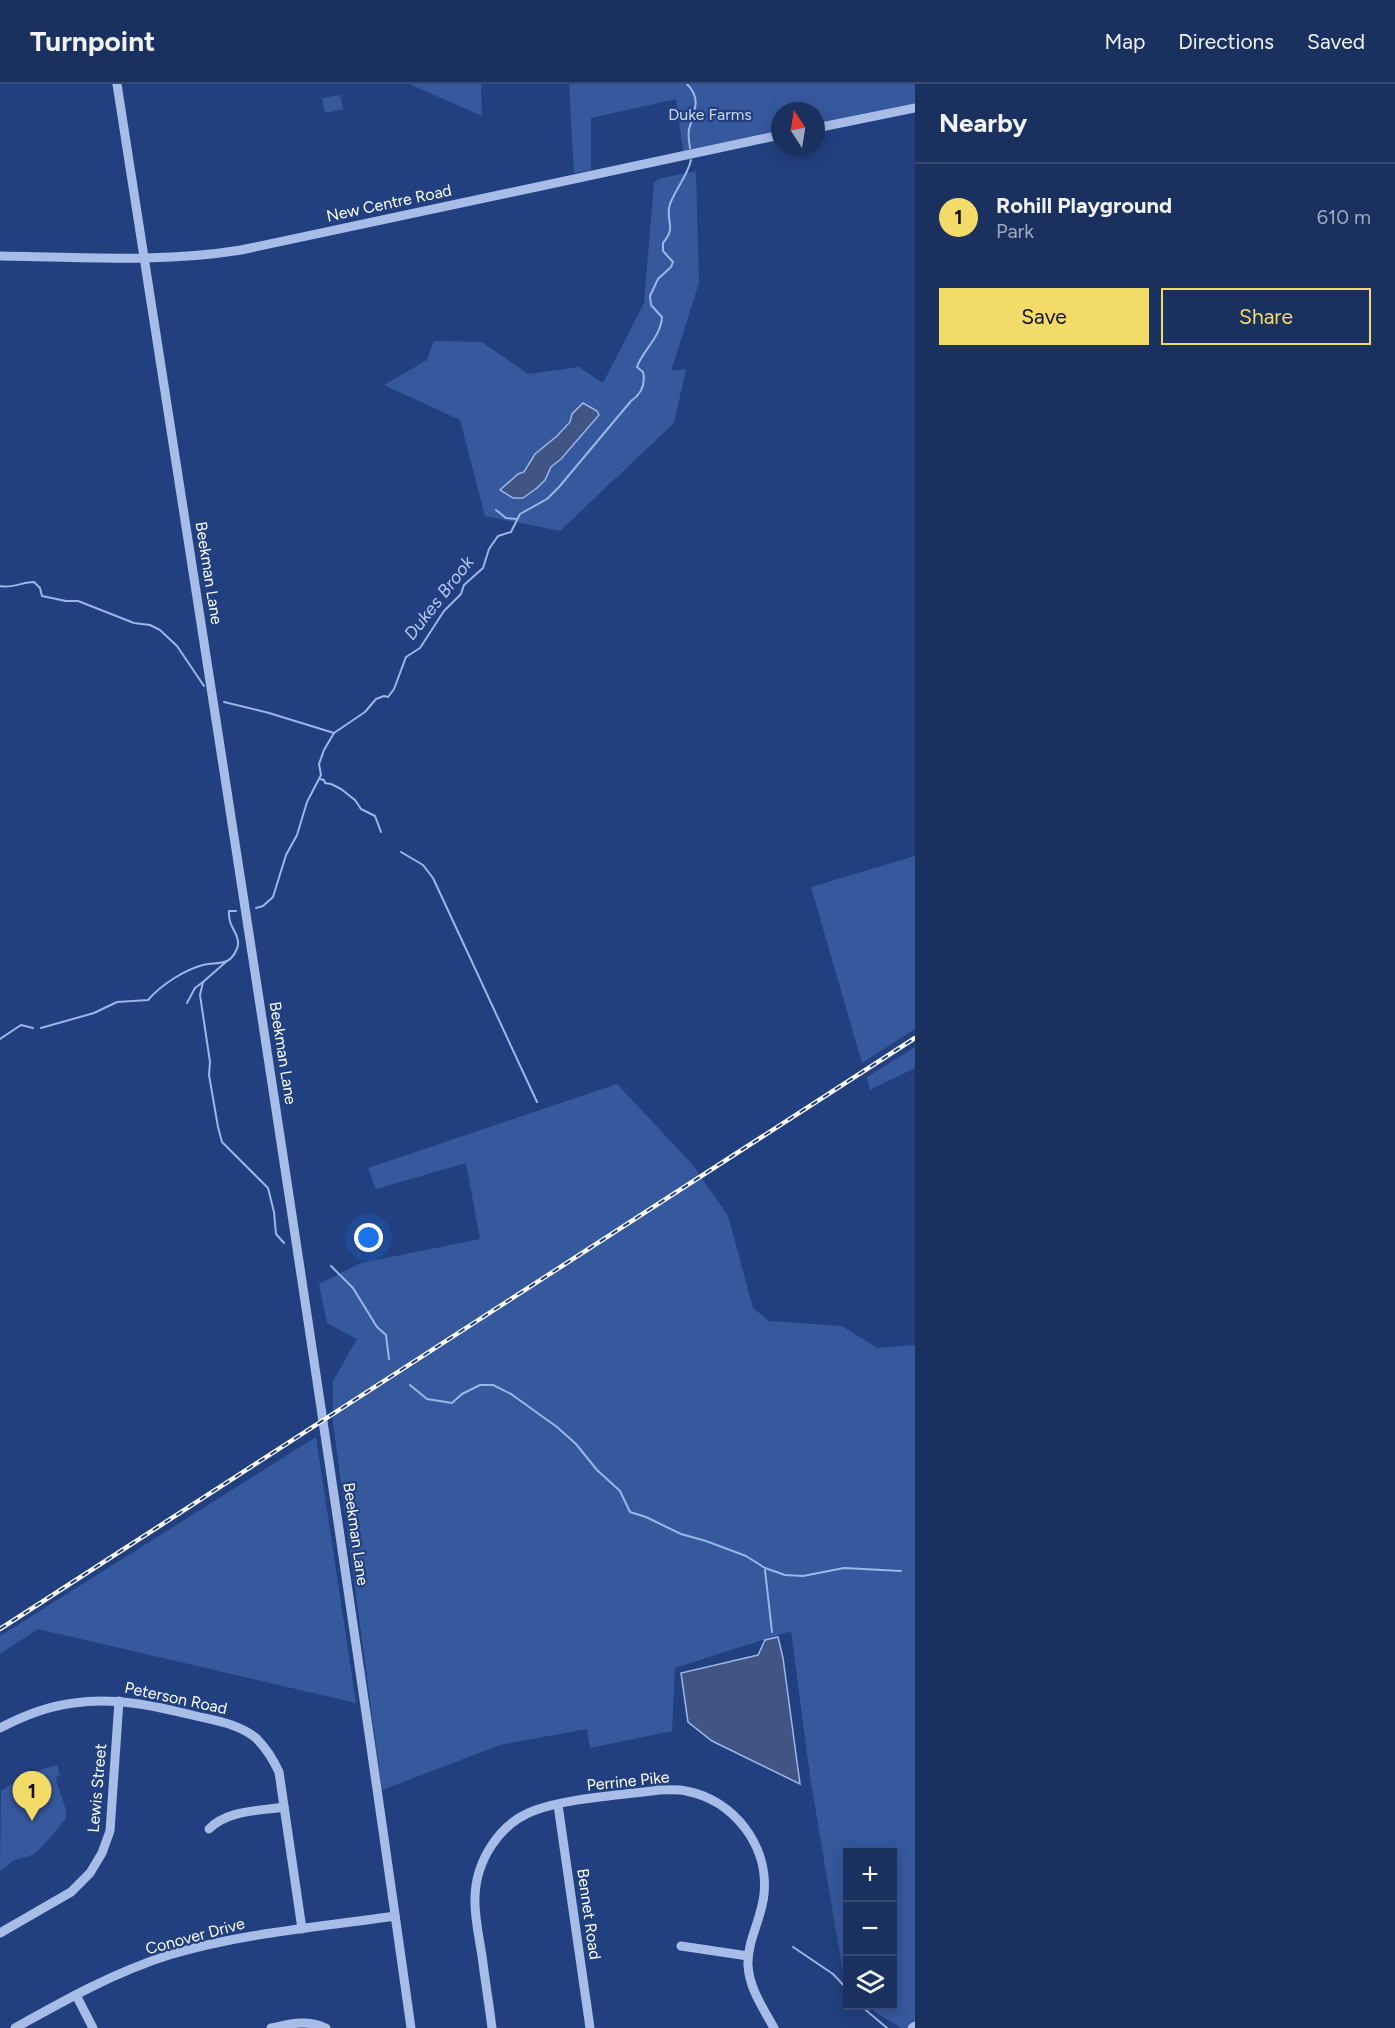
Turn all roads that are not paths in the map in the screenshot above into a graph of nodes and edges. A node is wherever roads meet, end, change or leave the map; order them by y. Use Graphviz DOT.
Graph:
graph roads {
  1 [pos="117,84"];
  2 [pos="915,108"];
  3 [pos="825,126"];
  4 [pos="771,137"];
  5 [pos="0,256"];
  6 [pos="144,259"];
  7 [pos="119,1701"];
  8 [pos="0,1728"];
  9 [pos="558,1804"];
  10 [pos="284,1808"];
  11 [pos="209,1829"];
  12 [pos="395,1916"];
  13 [pos="302,1929"];
  14 [pos="0,1933"];
  15 [pos="681,1946"];
  16 [pos="748,1956"];
  17 [pos="76,1995"];
  18 [pos="15,2028"];
  19 [pos="93,2028"];
  20 [pos="271,2028"];
  21 [pos="326,2028"];
  22 [pos="411,2028"];
  23 [pos="492,2028"];
  24 [pos="591,2028"];
  25 [pos="774,2028"];
  1 -- 6 [label="street, Beekman Lane"];
  2 -- 3 [label="street"];
  4 -- 6 [label="street, New Centre Road"];
  5 -- 6 [label="street, New Centre Road"];
  6 -- 12 [label="street, Beekman Lane"];
  7 -- 8 [label="street, Peterson Road"];
  7 -- 10 [label="street, Peterson Road"];
  7 -- 14 [label="street, Lewis Street"];
  9 -- 16 [label="street, Perrine Pike"];
  9 -- 23 [label="street, Perrine Pike"];
  9 -- 24 [label="street, Bennet Road"];
  10 -- 11 [label="street"];
  10 -- 13 [label="street, Peterson Road"];
  12 -- 13 [label="street, Conover Drive"];
  12 -- 22 [label="street, Beekman Lane"];
  13 -- 17 [label="street, Conover Drive"];
  15 -- 16 [label="street"];
  16 -- 25 [label="street, Perrine Pike"];
  17 -- 18 [label="street, Conover Drive"];
  17 -- 19 [label="street"];
  20 -- 21 [label="street"];
}
